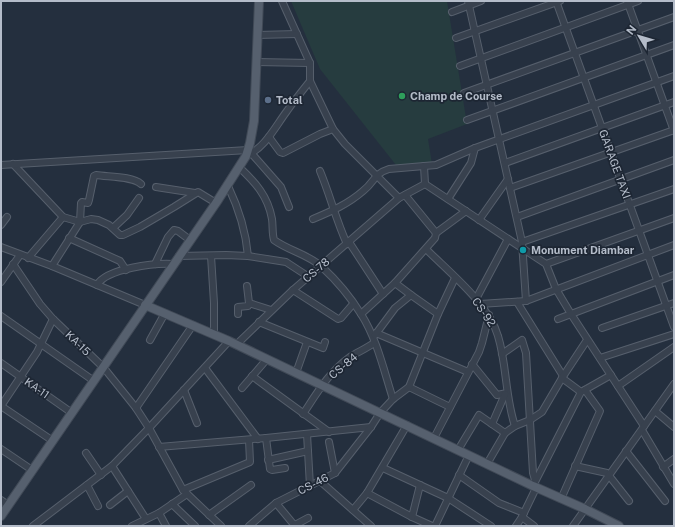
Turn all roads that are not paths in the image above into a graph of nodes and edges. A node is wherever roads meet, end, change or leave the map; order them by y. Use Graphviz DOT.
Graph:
graph roads {
  1 [pos="259,1"];
  2 [pos="282,1"];
  3 [pos="481,1"];
  4 [pos="558,1"];
  5 [pos="638,1"];
  6 [pos="468,3"];
  7 [pos="628,3"];
  8 [pos="452,12"];
  9 [pos="674,17"];
  10 [pos="565,27"];
  11 [pos="637,30"];
  12 [pos="475,32"];
  13 [pos="297,34"];
  14 [pos="257,35"];
  15 [pos="456,38"];
  16 [pos="674,45"];
  17 [pos="575,53"];
  18 [pos="646,55"];
  19 [pos="480,58"];
  20 [pos="256,62"];
  21 [pos="310,63"];
  22 [pos="460,66"];
  23 [pos="674,76"];
  24 [pos="584,78"];
  25 [pos="310,81"];
  26 [pos="656,82"];
  27 [pos="487,85"];
  28 [pos="464,93"];
  29 [pos="674,102"];
  30 [pos="594,105"];
  31 [pos="665,105"];
  32 [pos="492,110"];
  33 [pos="467,120"];
  34 [pos="333,128"];
  35 [pos="602,128"];
  36 [pos="674,130"];
  37 [pos="269,136"];
  38 [pos="499,139"];
  39 [pos="475,148"];
  40 [pos="611,152"];
  41 [pos="249,153"];
  42 [pos="674,160"];
  43 [pos="504,163"];
  44 [pos="12,164"];
  45 [pos="1,165"];
  46 [pos="424,166"];
  47 [pos="240,167"];
  48 [pos="320,171"];
  49 [pos="377,175"];
  50 [pos="508,179"];
  51 [pos="620,179"];
  52 [pos="141,184"];
  53 [pos="425,184"];
  54 [pos="228,186"];
  55 [pos="156,187"];
  56 [pos="510,188"];
  57 [pos="674,189"];
  58 [pos="194,193"];
  59 [pos="402,196"];
  60 [pos="139,198"];
  61 [pos="448,199"];
  62 [pos="216,203"];
  63 [pos="630,205"];
  64 [pos="289,206"];
  65 [pos="334,210"];
  66 [pos="466,211"];
  67 [pos="7,217"];
  68 [pos="63,217"];
  69 [pos="517,217"];
  70 [pos="674,218"];
  71 [pos="313,219"];
  72 [pos="479,220"];
  73 [pos="80,222"];
  74 [pos="1,225"];
  75 [pos="113,228"];
  76 [pos="639,230"];
  77 [pos="435,236"];
  78 [pos="70,238"];
  79 [pos="508,239"];
  80 [pos="190,240"];
  81 [pos="522,242"];
  82 [pos="348,243"];
  83 [pos="674,245"];
  84 [pos="1,247"];
  85 [pos="426,249"];
  86 [pos="523,249"];
  87 [pos="648,254"];
  88 [pos="20,255"];
  89 [pos="179,256"];
  90 [pos="211,256"];
  91 [pos="248,256"];
  92 [pos="28,258"];
  93 [pos="13,264"];
  94 [pos="155,264"];
  95 [pos="173,264"];
  96 [pos="546,264"];
  97 [pos="52,266"];
  98 [pos="321,266"];
  99 [pos="126,270"];
  100 [pos="674,275"];
  101 [pos="309,277"];
  102 [pos="455,278"];
  103 [pos="658,281"];
  104 [pos="1,282"];
  105 [pos="394,283"];
  106 [pos="97,285"];
  107 [pos="247,286"];
  108 [pos="556,289"];
  109 [pos="294,290"];
  110 [pos="383,294"];
  111 [pos="411,295"];
  112 [pos="476,299"];
  113 [pos="526,301"];
  114 [pos="517,302"];
  115 [pos="249,303"];
  116 [pos="674,303"];
  117 [pos="353,304"];
  118 [pos="480,304"];
  119 [pos="145,306"];
  120 [pos="666,306"];
  121 [pos="271,310"];
  122 [pos="165,313"];
  123 [pos="238,314"];
  124 [pos="361,314"];
  125 [pos="438,314"];
  126 [pos="571,314"];
  127 [pos="489,315"];
  128 [pos="1,316"];
  129 [pos="53,319"];
  130 [pos="558,319"];
  131 [pos="259,322"];
  132 [pos="193,325"];
  133 [pos="674,327"];
  134 [pos="602,328"];
  135 [pos="214,334"];
  136 [pos="674,334"];
  137 [pos="374,338"];
  138 [pos="150,340"];
  139 [pos="587,340"];
  140 [pos="307,342"];
  141 [pos="325,342"];
  142 [pos="233,343"];
  143 [pos="41,344"];
  144 [pos="674,348"];
  145 [pos="424,352"];
  146 [pos="502,354"];
  147 [pos="600,358"];
  148 [pos="268,359"];
  149 [pos="1,363"];
  150 [pos="472,364"];
  151 [pos="104,368"];
  152 [pos="205,368"];
  153 [pos="468,372"];
  154 [pos="296,373"];
  155 [pos="612,375"];
  156 [pos="252,376"];
  157 [pos="20,377"];
  158 [pos="562,377"];
  159 [pos="94,382"];
  160 [pos="674,384"];
  161 [pos="322,385"];
  162 [pos="618,386"];
  163 [pos="410,387"];
  164 [pos="242,388"];
  165 [pos="184,390"];
  166 [pos="583,391"];
  167 [pos="506,394"];
  168 [pos="394,399"];
  169 [pos="1,406"];
  170 [pos="450,407"];
  171 [pos="136,408"];
  172 [pos="655,410"];
  173 [pos="72,413"];
  174 [pos="380,413"];
  175 [pos="303,414"];
  176 [pos="530,420"];
  177 [pos="197,423"];
  178 [pos="492,424"];
  179 [pos="407,425"];
  180 [pos="515,426"];
  181 [pos="371,427"];
  182 [pos="674,427"];
  183 [pos="149,428"];
  184 [pos="643,428"];
  185 [pos="329,432"];
  186 [pos="505,433"];
  187 [pos="307,434"];
  188 [pos="266,438"];
  189 [pos="434,438"];
  190 [pos="258,439"];
  191 [pos="249,440"];
  192 [pos="53,441"];
  193 [pos="329,442"];
  194 [pos="159,447"];
  195 [pos="1,449"];
  196 [pos="458,450"];
  197 [pos="308,451"];
  198 [pos="626,451"];
  199 [pos="86,452"];
  200 [pos="469,455"];
  201 [pos="674,459"];
  202 [pos="268,460"];
  203 [pos="487,464"];
  204 [pos="112,466"];
  205 [pos="576,466"];
  206 [pos="663,467"];
  207 [pos="285,468"];
  208 [pos="383,468"];
  209 [pos="32,470"];
  210 [pos="335,473"];
  211 [pos="101,475"];
  212 [pos="459,475"];
  213 [pos="610,475"];
  214 [pos="320,481"];
  215 [pos="674,484"];
  216 [pos="251,485"];
  217 [pos="420,485"];
  218 [pos="535,485"];
  219 [pos="87,486"];
  220 [pos="310,486"];
  221 [pos="128,491"];
  222 [pos="185,492"];
  223 [pos="367,493"];
  224 [pos="448,498"];
  225 [pos="561,499"];
  226 [pos="1,500"];
  227 [pos="629,501"];
  228 [pos="665,501"];
  229 [pos="276,503"];
  230 [pos="172,504"];
  231 [pos="8,505"];
  232 [pos="110,505"];
  233 [pos="98,506"];
  234 [pos="585,509"];
  235 [pos="353,510"];
  236 [pos="159,513"];
  237 [pos="209,515"];
  238 [pos="523,515"];
  239 [pos="1,516"];
  240 [pos="308,518"];
  241 [pos="414,518"];
  242 [pos="146,519"];
  243 [pos="216,521"];
  244 [pos="255,521"];
  245 [pos="368,525"];
  246 [pos="33,526"];
  247 [pos="132,526"];
  248 [pos="166,526"];
  249 [pos="195,526"];
  250 [pos="209,526"];
  251 [pos="220,526"];
  252 [pos="249,526"];
  253 [pos="260,526"];
  254 [pos="295,526"];
  255 [pos="413,526"];
  256 [pos="433,526"];
  257 [pos="491,526"];
  258 [pos="516,526"];
  259 [pos="534,526"];
  260 [pos="573,526"];
  261 [pos="619,526"];
  1 -- 14 [label="main road"];
  2 -- 13 [label="street"];
  3 -- 6 [label="street"];
  4 -- 10 [label="street, GARAGE TAXI"];
  4 -- 12 [label="street"];
  5 -- 7 [label="street"];
  6 -- 8 [label="street"];
  6 -- 12 [label="street"];
  7 -- 10 [label="street"];
  7 -- 11 [label="street"];
  9 -- 11 [label="street"];
  10 -- 17 [label="street, GARAGE TAXI"];
  10 -- 19 [label="street"];
  11 -- 17 [label="street"];
  11 -- 18 [label="street"];
  12 -- 15 [label="street"];
  12 -- 19 [label="street"];
  13 -- 14 [label="street"];
  13 -- 21 [label="street"];
  14 -- 20 [label="main road"];
  16 -- 18 [label="street"];
  17 -- 24 [label="street, GARAGE TAXI"];
  17 -- 27 [label="street"];
  18 -- 24 [label="street"];
  18 -- 26 [label="street"];
  19 -- 22 [label="street"];
  19 -- 27 [label="street"];
  20 -- 21 [label="street"];
  20 -- 41 [label="main road"];
  21 -- 25 [label="street"];
  23 -- 26 [label="street"];
  24 -- 30 [label="street, GARAGE TAXI"];
  24 -- 32 [label="street"];
  25 -- 34 [label="street"];
  25 -- 37 [label="street"];
  26 -- 30 [label="street"];
  26 -- 31 [label="street"];
  27 -- 28 [label="street"];
  27 -- 32 [label="street"];
  29 -- 31 [label="street"];
  30 -- 35 [label="street, GARAGE TAXI"];
  30 -- 38 [label="street"];
  31 -- 35 [label="street"];
  31 -- 36 [label="street"];
  32 -- 33 [label="street"];
  32 -- 38 [label="street"];
  34 -- 37 [label="street"];
  34 -- 49 [label="street"];
  35 -- 40 [label="street, GARAGE TAXI"];
  35 -- 43 [label="street"];
  36 -- 40 [label="street"];
  37 -- 41 [label="street"];
  38 -- 39 [label="street"];
  38 -- 43 [label="street"];
  39 -- 46 [label="street"];
  39 -- 61 [label="street"];
  40 -- 51 [label="street, GARAGE TAXI"];
  40 -- 56 [label="street"];
  41 -- 44 [label="street"];
  41 -- 47 [label="main road"];
  41 -- 64 [label="street"];
  42 -- 51 [label="street"];
  43 -- 50 [label="street"];
  44 -- 45 [label="street"];
  44 -- 68 [label="street"];
  46 -- 49 [label="street"];
  46 -- 53 [label="street"];
  47 -- 54 [label="main road"];
  47 -- 98 [label="street"];
  48 -- 65 [label="street"];
  49 -- 59 [label="street"];
  49 -- 65 [label="street"];
  50 -- 56 [label="street"];
  50 -- 72 [label="street"];
  51 -- 63 [label="street, GARAGE TAXI"];
  51 -- 69 [label="street"];
  52 -- 73 [label="street"];
  53 -- 59 [label="street, CS-78"];
  53 -- 61 [label="street"];
  54 -- 62 [label="main road"];
  54 -- 91 [label="street"];
  55 -- 58 [label="street"];
  56 -- 69 [label="street"];
  57 -- 63 [label="street"];
  58 -- 62 [label="street"];
  58 -- 75 [label="street"];
  59 -- 77 [label="street"];
  59 -- 82 [label="street, CS-78"];
  60 -- 75 [label="street"];
  61 -- 66 [label="street"];
  62 -- 80 [label="main road"];
  63 -- 76 [label="street, GARAGE TAXI"];
  63 -- 81 [label="street"];
  65 -- 71 [label="street"];
  65 -- 82 [label="street"];
  66 -- 72 [label="street"];
  66 -- 77 [label="street"];
  67 -- 74 [label="street"];
  68 -- 73 [label="street"];
  68 -- 92 [label="street"];
  69 -- 81 [label="street"];
  70 -- 76 [label="street"];
  72 -- 79 [label="street"];
  73 -- 75 [label="street"];
  73 -- 78 [label="street"];
  76 -- 87 [label="street, GARAGE TAXI"];
  76 -- 96 [label="street"];
  77 -- 85 [label="street"];
  78 -- 97 [label="street"];
  78 -- 99 [label="street"];
  79 -- 86 [label="street"];
  79 -- 112 [label="street"];
  80 -- 89 [label="main road"];
  80 -- 94 [label="street"];
  81 -- 86 [label="street"];
  82 -- 98 [label="street, CS-78"];
  82 -- 110 [label="street"];
  83 -- 87 [label="street"];
  84 -- 88 [label="street"];
  85 -- 102 [label="street, CS-92"];
  85 -- 105 [label="street"];
  86 -- 96 [label="street"];
  86 -- 113 [label="street"];
  87 -- 103 [label="street, GARAGE TAXI"];
  87 -- 108 [label="street"];
  88 -- 92 [label="street"];
  88 -- 93 [label="street"];
  89 -- 90 [label="street"];
  89 -- 95 [label="main road"];
  90 -- 91 [label="street"];
  90 -- 135 [label="street"];
  91 -- 101 [label="street"];
  92 -- 97 [label="street"];
  93 -- 104 [label="street"];
  93 -- 129 [label="street, KA-15"];
  94 -- 95 [label="street"];
  94 -- 99 [label="street"];
  95 -- 119 [label="main road"];
  96 -- 108 [label="street"];
  97 -- 106 [label="street"];
  98 -- 101 [label="street, CS-78"];
  98 -- 117 [label="street"];
  99 -- 106 [label="street"];
  100 -- 103 [label="street"];
  101 -- 109 [label="street, CS-78"];
  102 -- 112 [label="street, CS-92"];
  102 -- 125 [label="street"];
  103 -- 120 [label="street, GARAGE TAXI"];
  103 -- 126 [label="street"];
  105 -- 110 [label="street"];
  105 -- 111 [label="street"];
  106 -- 119 [label="street"];
  107 -- 115 [label="street"];
  108 -- 113 [label="street"];
  108 -- 126 [label="street"];
  109 -- 117 [label="street"];
  109 -- 121 [label="street, CS-78"];
  110 -- 124 [label="street"];
  111 -- 125 [label="street"];
  111 -- 137 [label="street"];
  112 -- 118 [label="street, CS-92"];
  113 -- 114 [label="street"];
  114 -- 118 [label="street"];
  114 -- 158 [label="street"];
  115 -- 121 [label="street"];
  115 -- 123 [label="street"];
  116 -- 120 [label="street"];
  117 -- 124 [label="street"];
  118 -- 127 [label="street, CS-92"];
  119 -- 122 [label="main road"];
  119 -- 151 [label="main road"];
  120 -- 133 [label="street, GARAGE TAXI"];
  120 -- 134 [label="street"];
  121 -- 131 [label="street, CS-78"];
  122 -- 132 [label="main road"];
  122 -- 138 [label="street"];
  124 -- 137 [label="street"];
  125 -- 145 [label="street"];
  126 -- 130 [label="street"];
  126 -- 139 [label="street"];
  127 -- 146 [label="street, CS-92"];
  127 -- 150 [label="street"];
  128 -- 143 [label="street"];
  129 -- 143 [label="street"];
  129 -- 151 [label="street, KA-15"];
  131 -- 140 [label="street"];
  131 -- 142 [label="street, CS-78"];
  132 -- 135 [label="main road"];
  132 -- 171 [label="street"];
  135 -- 142 [label="main road"];
  136 -- 147 [label="street"];
  137 -- 145 [label="street"];
  137 -- 161 [label="street, CS-84"];
  137 -- 168 [label="street"];
  139 -- 147 [label="street"];
  139 -- 158 [label="street"];
  140 -- 141 [label="street"];
  140 -- 154 [label="street"];
  142 -- 148 [label="main road"];
  142 -- 152 [label="street, CS-78"];
  143 -- 157 [label="street"];
  143 -- 159 [label="street"];
  144 -- 162 [label="street"];
  145 -- 153 [label="street"];
  145 -- 163 [label="street"];
  146 -- 167 [label="street, CS-92"];
  146 -- 176 [label="street"];
  147 -- 155 [label="street"];
  148 -- 154 [label="main road"];
  148 -- 156 [label="street"];
  149 -- 157 [label="street, KA-11"];
  150 -- 153 [label="street"];
  150 -- 167 [label="street"];
  151 -- 159 [label="main road"];
  151 -- 171 [label="street, KA-15"];
  152 -- 165 [label="street, CS-78"];
  152 -- 190 [label="street"];
  153 -- 170 [label="street"];
  154 -- 161 [label="main road"];
  155 -- 162 [label="street"];
  155 -- 166 [label="street"];
  156 -- 164 [label="street"];
  156 -- 175 [label="street"];
  157 -- 169 [label="street"];
  157 -- 173 [label="street, KA-11"];
  158 -- 166 [label="street"];
  158 -- 176 [label="street"];
  159 -- 173 [label="main road"];
  160 -- 172 [label="street"];
  161 -- 174 [label="main road"];
  161 -- 175 [label="street, CS-84"];
  162 -- 184 [label="street"];
  163 -- 168 [label="street, CS-46"];
  163 -- 170 [label="street"];
  165 -- 177 [label="street"];
  165 -- 183 [label="street, CS-78"];
  166 -- 205 [label="street"];
  166 -- 218 [label="street"];
  167 -- 178 [label="street"];
  167 -- 180 [label="street, CS-92"];
  168 -- 174 [label="street, CS-46"];
  169 -- 192 [label="street"];
  170 -- 189 [label="street"];
  171 -- 183 [label="street, KA-15"];
  172 -- 182 [label="street"];
  172 -- 184 [label="street"];
  173 -- 192 [label="main road"];
  174 -- 179 [label="main road"];
  174 -- 181 [label="street, CS-46"];
  175 -- 185 [label="street"];
  176 -- 180 [label="street"];
  176 -- 218 [label="street"];
  178 -- 186 [label="street"];
  178 -- 196 [label="street"];
  179 -- 189 [label="main road"];
  179 -- 208 [label="street"];
  180 -- 186 [label="street"];
  181 -- 185 [label="street"];
  181 -- 210 [label="street, CS-46"];
  183 -- 194 [label="street, KA-15"];
  183 -- 204 [label="street, CS-78"];
  184 -- 198 [label="street"];
  184 -- 206 [label="street"];
  185 -- 187 [label="street"];
  186 -- 203 [label="street"];
  187 -- 188 [label="street"];
  187 -- 197 [label="street"];
  188 -- 190 [label="street"];
  188 -- 202 [label="street"];
  189 -- 196 [label="main road"];
  190 -- 191 [label="street"];
  191 -- 194 [label="street"];
  191 -- 222 [label="street"];
  192 -- 209 [label="main road"];
  193 -- 210 [label="street"];
  194 -- 222 [label="street, KA-15"];
  195 -- 209 [label="street"];
  196 -- 200 [label="main road"];
  197 -- 202 [label="street"];
  197 -- 220 [label="street"];
  198 -- 213 [label="street"];
  198 -- 228 [label="street"];
  199 -- 211 [label="street"];
  200 -- 203 [label="main road"];
  200 -- 212 [label="street"];
  201 -- 206 [label="street"];
  202 -- 207 [label="street"];
  203 -- 218 [label="main road"];
  204 -- 211 [label="street, CS-78"];
  204 -- 221 [label="street"];
  205 -- 213 [label="street"];
  205 -- 225 [label="street"];
  206 -- 215 [label="street"];
  208 -- 217 [label="street"];
  208 -- 223 [label="street"];
  209 -- 231 [label="main road"];
  210 -- 214 [label="street, CS-46"];
  211 -- 219 [label="street, CS-78"];
  212 -- 224 [label="street"];
  212 -- 238 [label="street"];
  213 -- 227 [label="street"];
  213 -- 234 [label="street"];
  214 -- 220 [label="street, CS-46"];
  214 -- 235 [label="street"];
  216 -- 237 [label="street"];
  217 -- 224 [label="street"];
  217 -- 241 [label="street"];
  218 -- 225 [label="main road"];
  218 -- 238 [label="street"];
  219 -- 233 [label="street"];
  219 -- 246 [label="street, CS-78"];
  220 -- 229 [label="street, CS-46"];
  221 -- 232 [label="street"];
  221 -- 242 [label="street"];
  222 -- 230 [label="street"];
  222 -- 237 [label="street, KA-15"];
  223 -- 235 [label="street"];
  223 -- 241 [label="street"];
  224 -- 256 [label="street"];
  224 -- 257 [label="street"];
  225 -- 234 [label="main road"];
  226 -- 231 [label="street"];
  229 -- 244 [label="street, CS-46"];
  229 -- 254 [label="street"];
  230 -- 236 [label="street"];
  230 -- 249 [label="street"];
  231 -- 239 [label="main road"];
  234 -- 260 [label="street"];
  234 -- 261 [label="main road"];
  235 -- 245 [label="street"];
  236 -- 242 [label="street"];
  236 -- 248 [label="street"];
  237 -- 243 [label="street, KA-15"];
  238 -- 258 [label="street"];
  238 -- 259 [label="street"];
  240 -- 254 [label="street"];
  241 -- 255 [label="street"];
  241 -- 256 [label="street"];
  242 -- 247 [label="street"];
  243 -- 250 [label="street"];
  243 -- 251 [label="street, KA-15"];
  244 -- 252 [label="street, CS-46"];
  244 -- 253 [label="street"];
}
